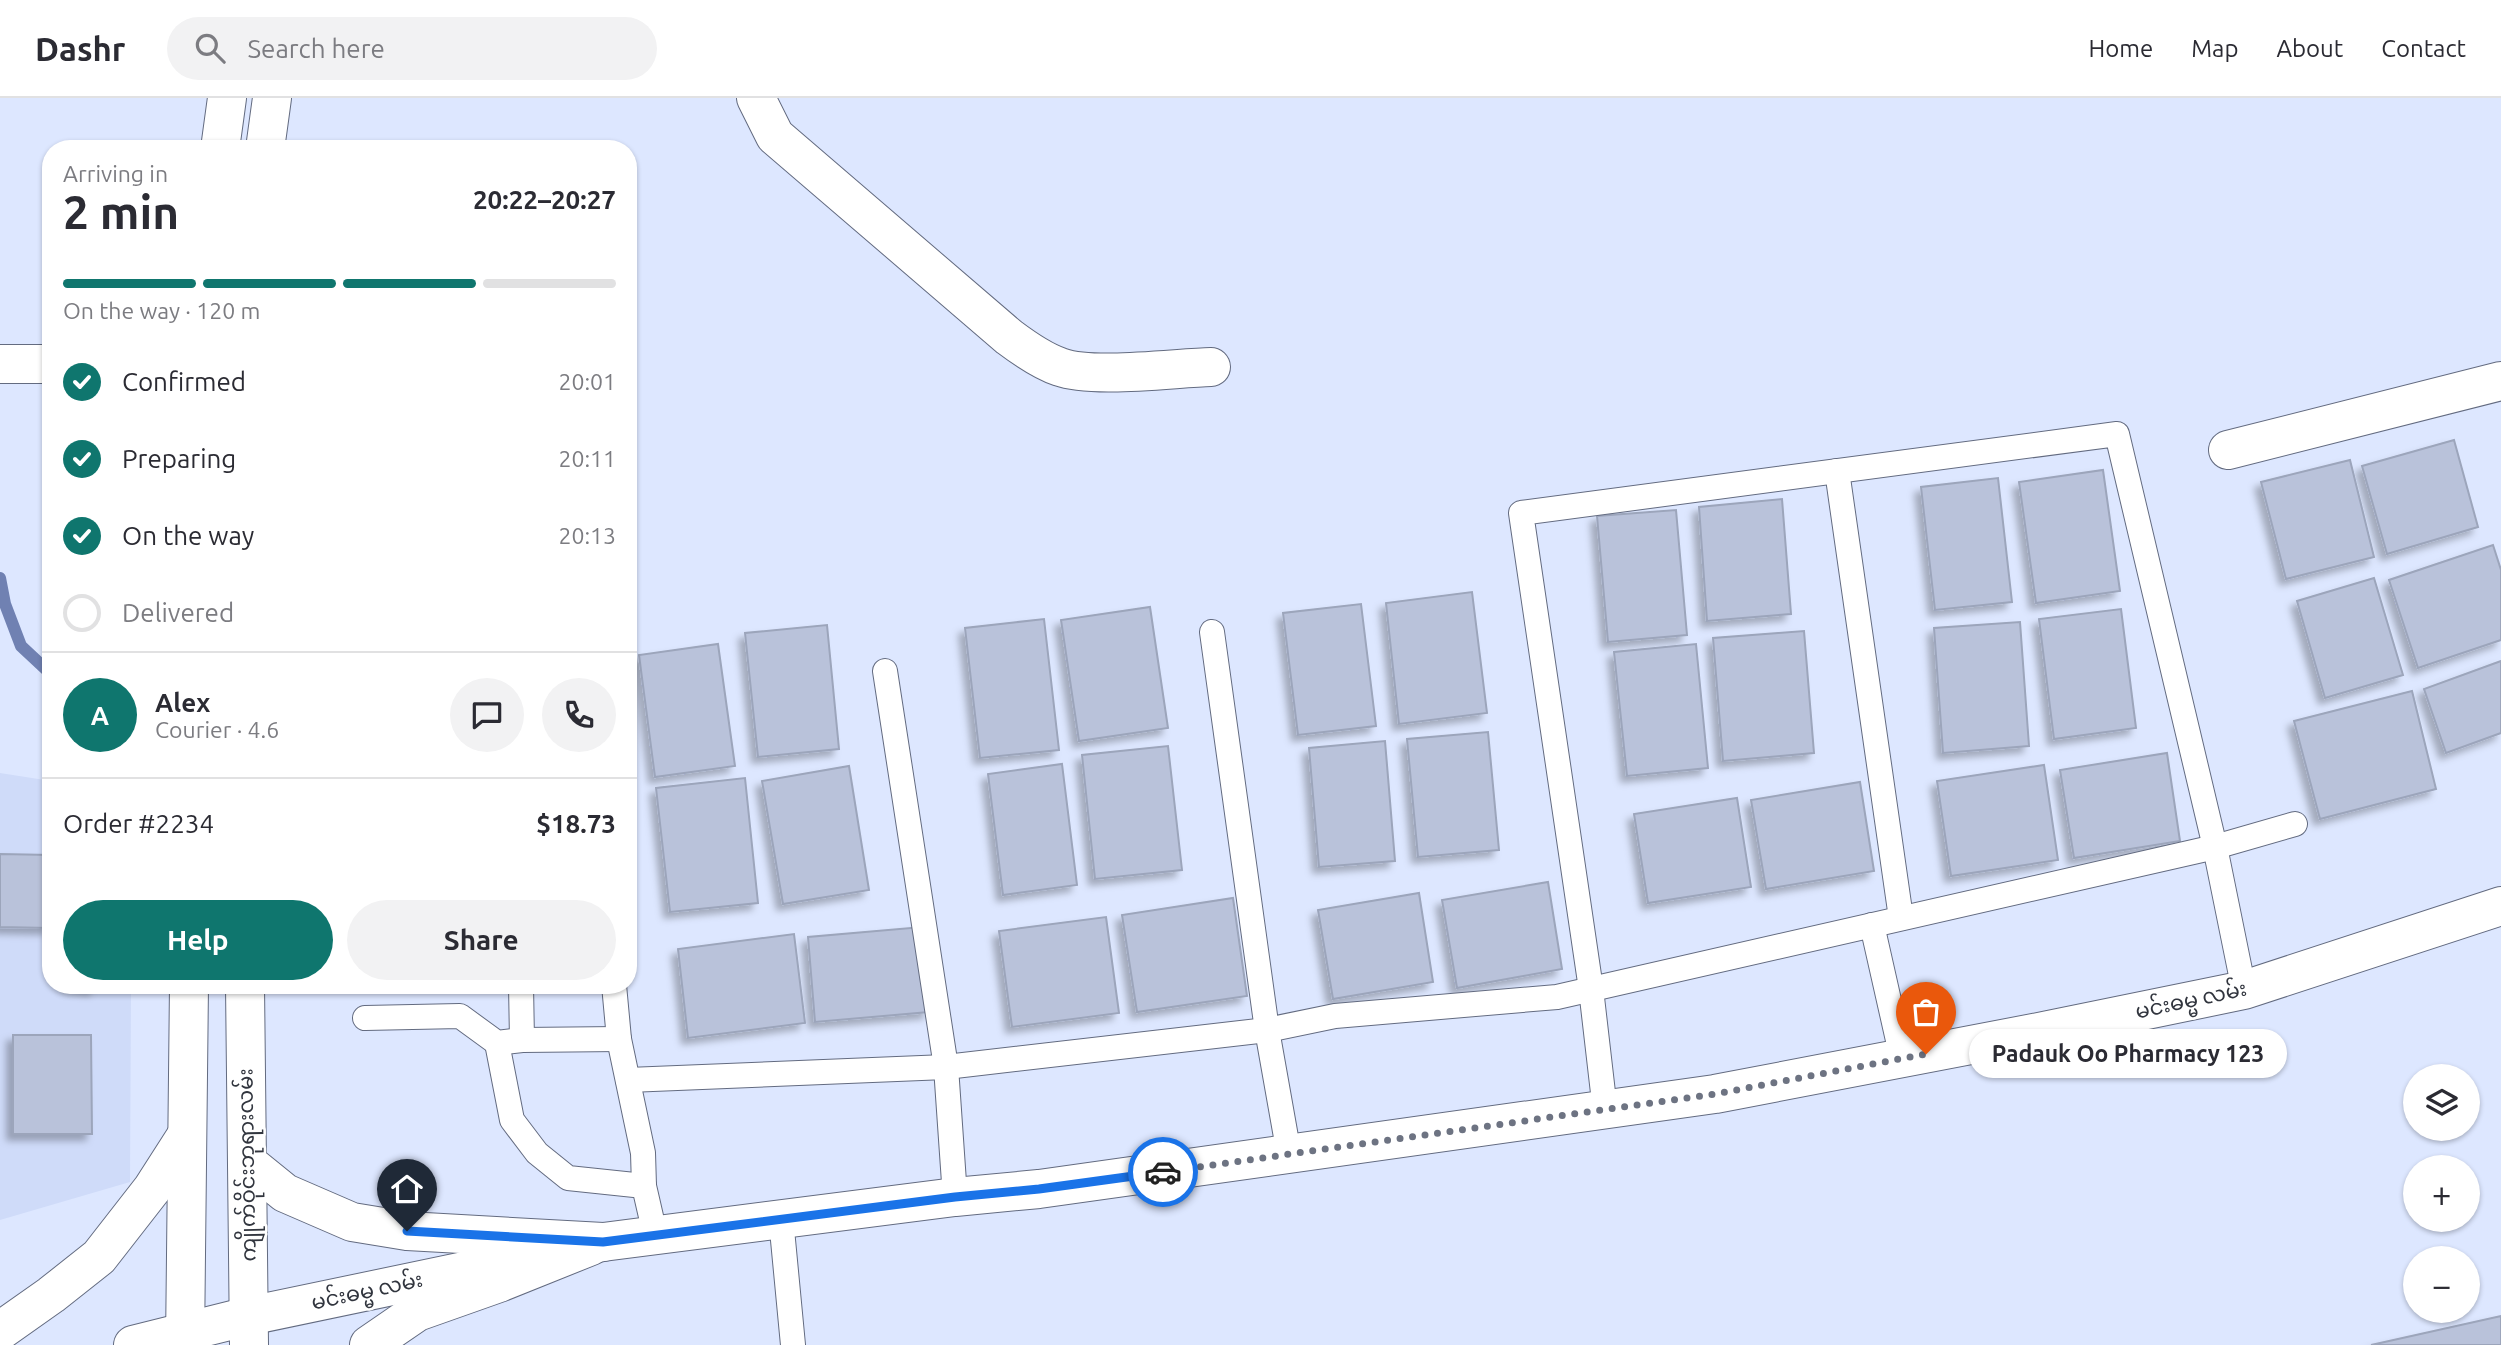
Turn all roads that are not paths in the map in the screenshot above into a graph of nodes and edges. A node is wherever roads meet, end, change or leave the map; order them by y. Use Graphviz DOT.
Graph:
graph roads {
  1 [pos="227,98"];
  2 [pos="272,98"];
  3 [pos="756,98"];
  4 [pos="221,140"];
  5 [pos="266,140"];
  6 [pos="0,364"];
  7 [pos="42,365"];
  8 [pos="1211,367"];
  9 [pos="2501,381"];
  10 [pos="2228,450"];
  11 [pos="1837,471"];
  12 [pos="1212,632"];
  13 [pos="885,671"];
  14 [pos="2295,824"];
  15 [pos="2216,847"];
  16 [pos="2501,906"];
  17 [pos="1901,918"];
  18 [pos="1872,925"];
  19 [pos="1591,989"];
  20 [pos="2244,990"];
  21 [pos="189,994"];
  22 [pos="245,994"];
  23 [pos="520,994"];
  24 [pos="615,994"];
  25 [pos="365,1018"];
  26 [pos="1268,1030"];
  27 [pos="619,1039"];
  28 [pos="522,1040"];
  29 [pos="497,1043"];
  30 [pos="1902,1058"];
  31 [pos="946,1067"];
  32 [pos="628,1080"];
  33 [pos="1605,1110"];
  34 [pos="186,1136"];
  35 [pos="1289,1154"];
  36 [pos="247,1163"];
  37 [pos="644,1186"];
  38 [pos="955,1197"];
  39 [pos="781,1219"];
  40 [pos="655,1234"];
  41 [pos="603,1242"];
  42 [pos="0,1331"];
  43 [pos="249,1331"];
  44 [pos="185,1338"];
  45 [pos="133,1345"];
  46 [pos="369,1345"];
  47 [pos="793,1345"];
  1 -- 4 [label="main road"];
  2 -- 5 [label="main road"];
  3 -- 8 [label="main road"];
  6 -- 7 [label="main road"];
  9 -- 10 [label="main road"];
  11 -- 15 [label="lane"];
  11 -- 17 [label="lane"];
  11 -- 19 [label="lane"];
  12 -- 26 [label="lane"];
  13 -- 31 [label="lane"];
  14 -- 15 [label="lane"];
  15 -- 17 [label="lane"];
  15 -- 20 [label="lane"];
  16 -- 20 [label="main road, မင်းဓမ္မ လမ်း"];
  17 -- 18 [label="lane"];
  18 -- 19 [label="lane"];
  18 -- 30 [label="lane"];
  19 -- 26 [label="lane"];
  19 -- 33 [label="lane"];
  20 -- 30 [label="main road, မင်းဓမ္မ လမ်း"];
  21 -- 34 [label="main road"];
  22 -- 36 [label="main road, ကျိုက်ဝိုင်းဘုရားလမ်း"];
  23 -- 28 [label="lane"];
  24 -- 27 [label="lane"];
  25 -- 29 [label="lane"];
  26 -- 31 [label="lane"];
  26 -- 35 [label="lane"];
  27 -- 28 [label="lane"];
  27 -- 32 [label="lane"];
  28 -- 29 [label="lane"];
  29 -- 37 [label="lane"];
  30 -- 33 [label="main road, မင်းဓမ္မ လမ်း"];
  31 -- 32 [label="lane"];
  31 -- 38 [label="lane"];
  32 -- 37 [label="lane"];
  33 -- 35 [label="main road, မင်းဓမ္မ လမ်း"];
  34 -- 42 [label="main road"];
  34 -- 44 [label="main road"];
  35 -- 38 [label="main road, မင်းဓမ္မ လမ်း"];
  36 -- 41 [label="main road"];
  36 -- 43 [label="main road, ကျိုက်ဝိုင်းဘုရားလမ်း"];
  37 -- 40 [label="lane"];
  38 -- 39 [label="main road, မင်းဓမ္မ လမ်း"];
  39 -- 40 [label="main road, မင်းဓမ္မ လမ်း"];
  39 -- 47 [label="lane"];
  40 -- 41 [label="main road, မင်းဓမ္မ လမ်း"];
  41 -- 43 [label="main road, မင်းဓမ္မ လမ်း"];
  41 -- 46 [label="main road"];
  43 -- 44 [label="main road, မင်းဓမ္မ လမ်း"];
  44 -- 45 [label="main road, မင်းဓမ္မ လမ်း"];
}
